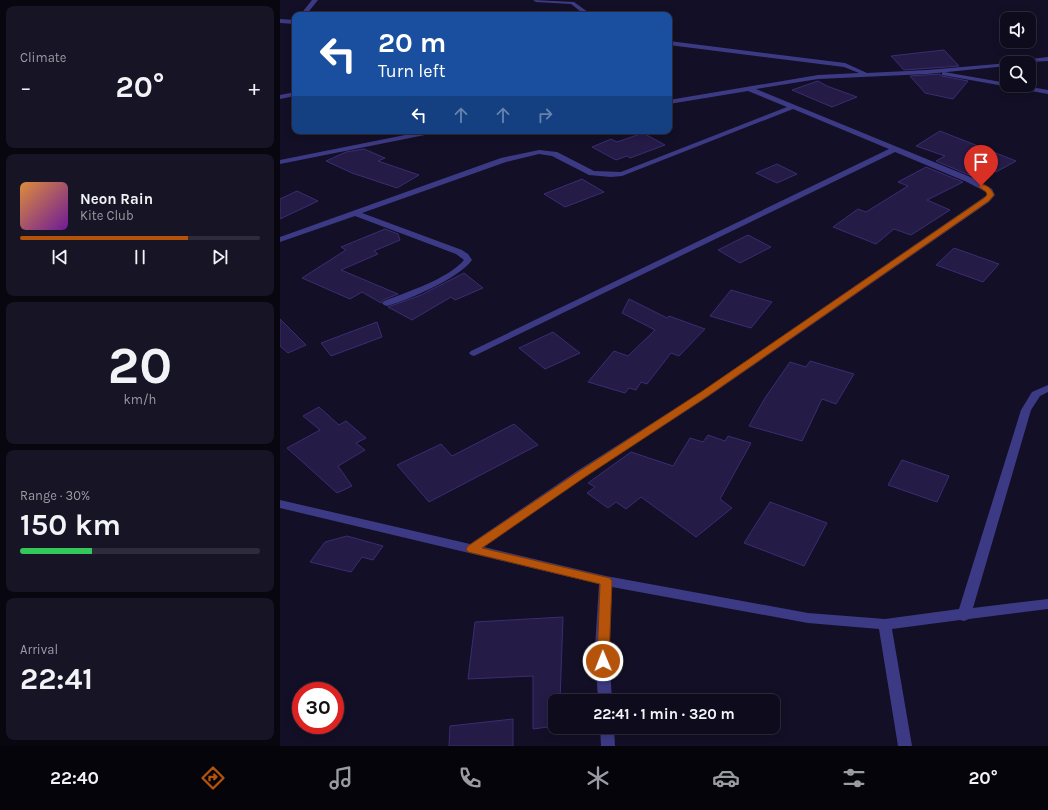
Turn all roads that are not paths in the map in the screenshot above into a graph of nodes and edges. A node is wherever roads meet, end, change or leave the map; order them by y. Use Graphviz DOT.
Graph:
graph roads {
  1 [pos="315,0"];
  2 [pos="536,0"];
  3 [pos="305,12"];
  4 [pos="585,12"];
  5 [pos="280,21"];
  6 [pos="292,22"];
  7 [pos="672,43"];
  8 [pos="1048,59"];
  9 [pos="1036,60"];
  10 [pos="1000,65"];
  11 [pos="927,72"];
  12 [pos="866,74"];
  13 [pos="1000,84"];
  14 [pos="747,88"];
  15 [pos="1036,90"];
  16 [pos="1048,92"];
  17 [pos="292,95"];
  18 [pos="280,97"];
  19 [pos="672,101"];
  20 [pos="793,107"];
  21 [pos="420,134"];
  22 [pos="895,149"];
  23 [pos="280,162"];
  24 [pos="354,213"];
  25 [pos="280,240"];
  26 [pos="387,303"];
  27 [pos="474,353"];
  28 [pos="1048,388"];
  29 [pos="280,504"];
  30 [pos="472,549"];
  31 [pos="606,581"];
  32 [pos="1048,604"];
  33 [pos="964,616"];
  34 [pos="885,624"];
  35 [pos="605,694"];
  36 [pos="607,734"];
  37 [pos="608,746"];
  38 [pos="905,746"];
  1 -- 3 [label="street"];
  2 -- 4 [label="street"];
  5 -- 6 [label="street"];
  7 -- 12 [label="street"];
  8 -- 9 [label="street"];
  10 -- 11 [label="street"];
  11 -- 12 [label="street"];
  11 -- 13 [label="street"];
  12 -- 14 [label="street"];
  14 -- 19 [label="street"];
  14 -- 20 [label="street"];
  15 -- 16 [label="street"];
  17 -- 18 [label="street"];
  20 -- 22 [label="street"];
  20 -- 24 [label="street"];
  21 -- 23 [label="street"];
  22 -- 27 [label="street"];
  22 -- 30 [label="street"];
  24 -- 25 [label="street"];
  24 -- 26 [label="street"];
  28 -- 33 [label="street"];
  29 -- 30 [label="street"];
  30 -- 31 [label="street"];
  31 -- 34 [label="street"];
  31 -- 35 [label="street"];
  32 -- 33 [label="street"];
  33 -- 34 [label="street"];
  34 -- 38 [label="street"];
  36 -- 37 [label="street"];
}
